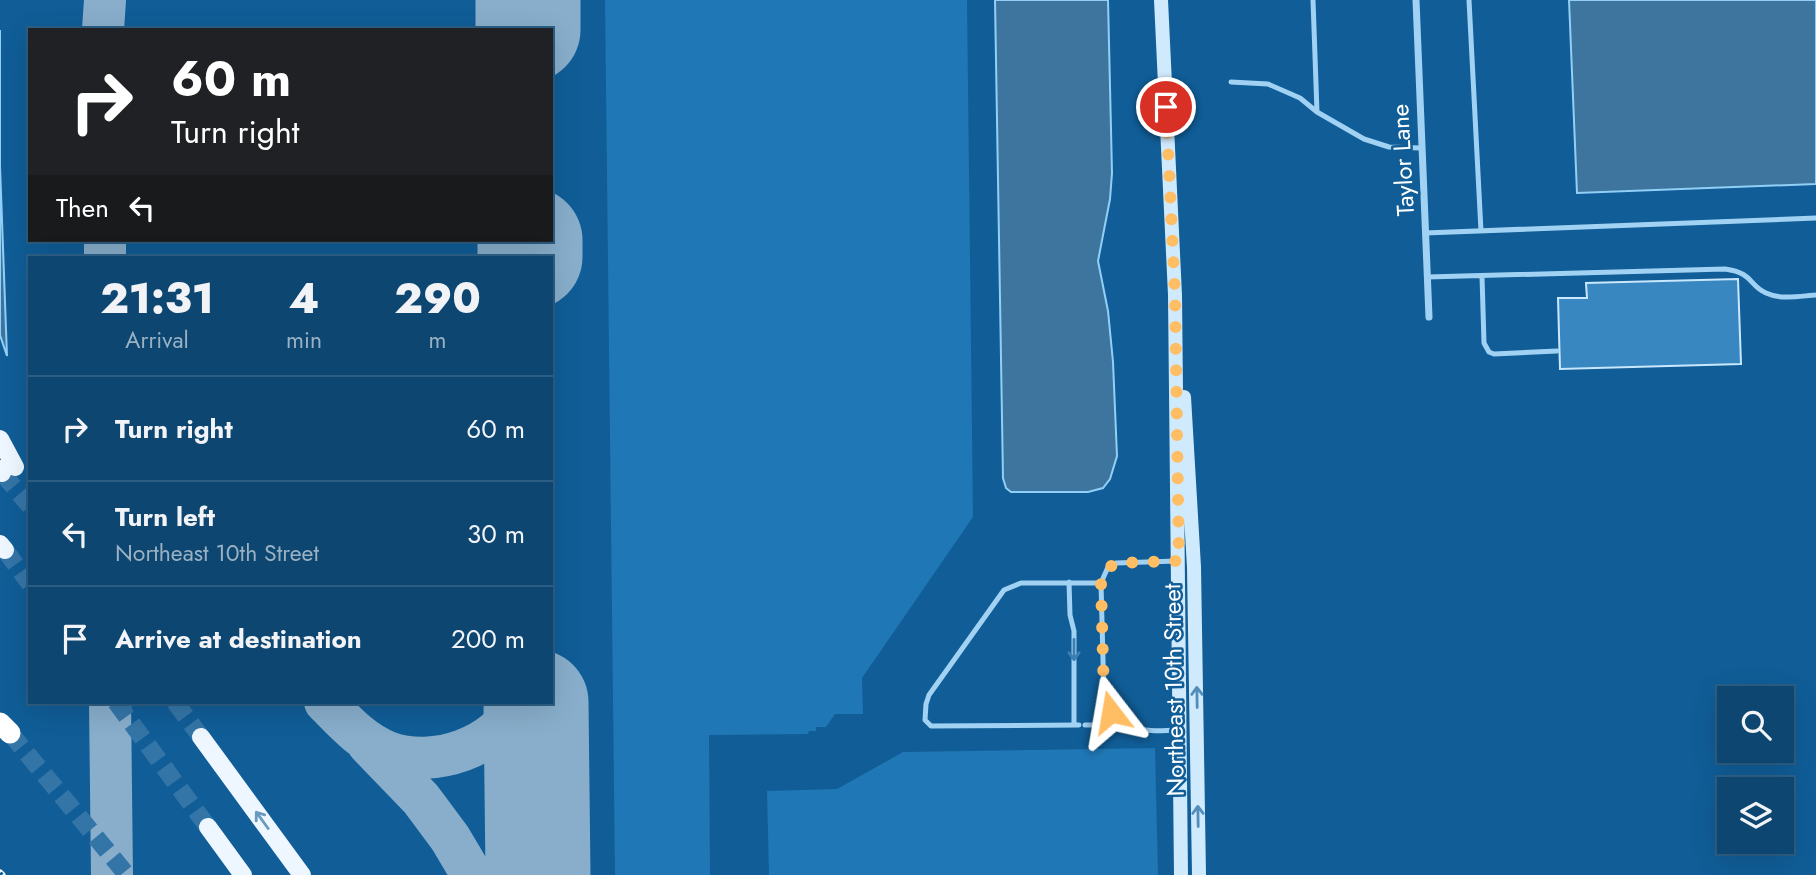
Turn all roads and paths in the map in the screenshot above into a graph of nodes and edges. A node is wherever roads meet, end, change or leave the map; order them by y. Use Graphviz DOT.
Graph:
graph roads {
  1 [pos="1161,0"];
  2 [pos="1313,0"];
  3 [pos="1416,0"];
  4 [pos="1469,0"];
  5 [pos="1231,82"];
  6 [pos="1317,112"];
  7 [pos="1421,148"];
  8 [pos="1816,218"];
  9 [pos="1481,231"];
  10 [pos="1425,233"];
  11 [pos="1482,276"];
  12 [pos="1427,277"];
  13 [pos="1175,295"];
  14 [pos="1816,295"];
  15 [pos="1429,317"];
  16 [pos="1557,351"];
  17 [pos="0,439"];
  18 [pos="6,470"];
  19 [pos="1179,561"];
  20 [pos="1069,582"];
  21 [pos="1101,583"];
  22 [pos="1079,725"];
  23 [pos="1128,725"];
  24 [pos="1181,730"];
  25 [pos="201,737"];
  26 [pos="1198,765"];
  27 [pos="208,827"];
  28 [pos="243,875"];
  29 [pos="302,875"];
  30 [pos="1181,875"];
  31 [pos="1199,875"];
  1 -- 13 [label="street, Northeast 10th Street"];
  2 -- 6 [label="lane"];
  3 -- 7 [label="street, Taylor Lane"];
  4 -- 9 [label="lane"];
  5 -- 6 [label="lane"];
  6 -- 7 [label="lane"];
  7 -- 10 [label="street, Taylor Lane"];
  8 -- 9 [label="lane"];
  9 -- 10 [label="lane"];
  10 -- 12 [label="street, Taylor Lane"];
  11 -- 12 [label="lane"];
  11 -- 14 [label="lane"];
  11 -- 16 [label="lane"];
  12 -- 15 [label="street, Taylor Lane"];
  13 -- 19 [label="street, Northeast 10th Street"];
  26 -- 13 [label="street, Northeast 10th Street, one-way"];
  17 -- 18 [label="main road"];
  19 -- 21 [label="lane"];
  19 -- 24 [label="street, Northeast 10th Street"];
  20 -- 21 [label="lane"];
  20 -- 22 [label="lane, one-way"];
  20 -- 22 [label="lane"];
  21 -- 23 [label="lane"];
  22 -- 23 [label="lane"];
  23 -- 24 [label="lane"];
  24 -- 26 [label="street"];
  24 -- 30 [label="street, Northeast 10th Street"];
  29 -- 25 [label="main road, one-way"];
  31 -- 26 [label="street, Northeast 10th Street, one-way"];
  27 -- 28 [label="main road"];
}
